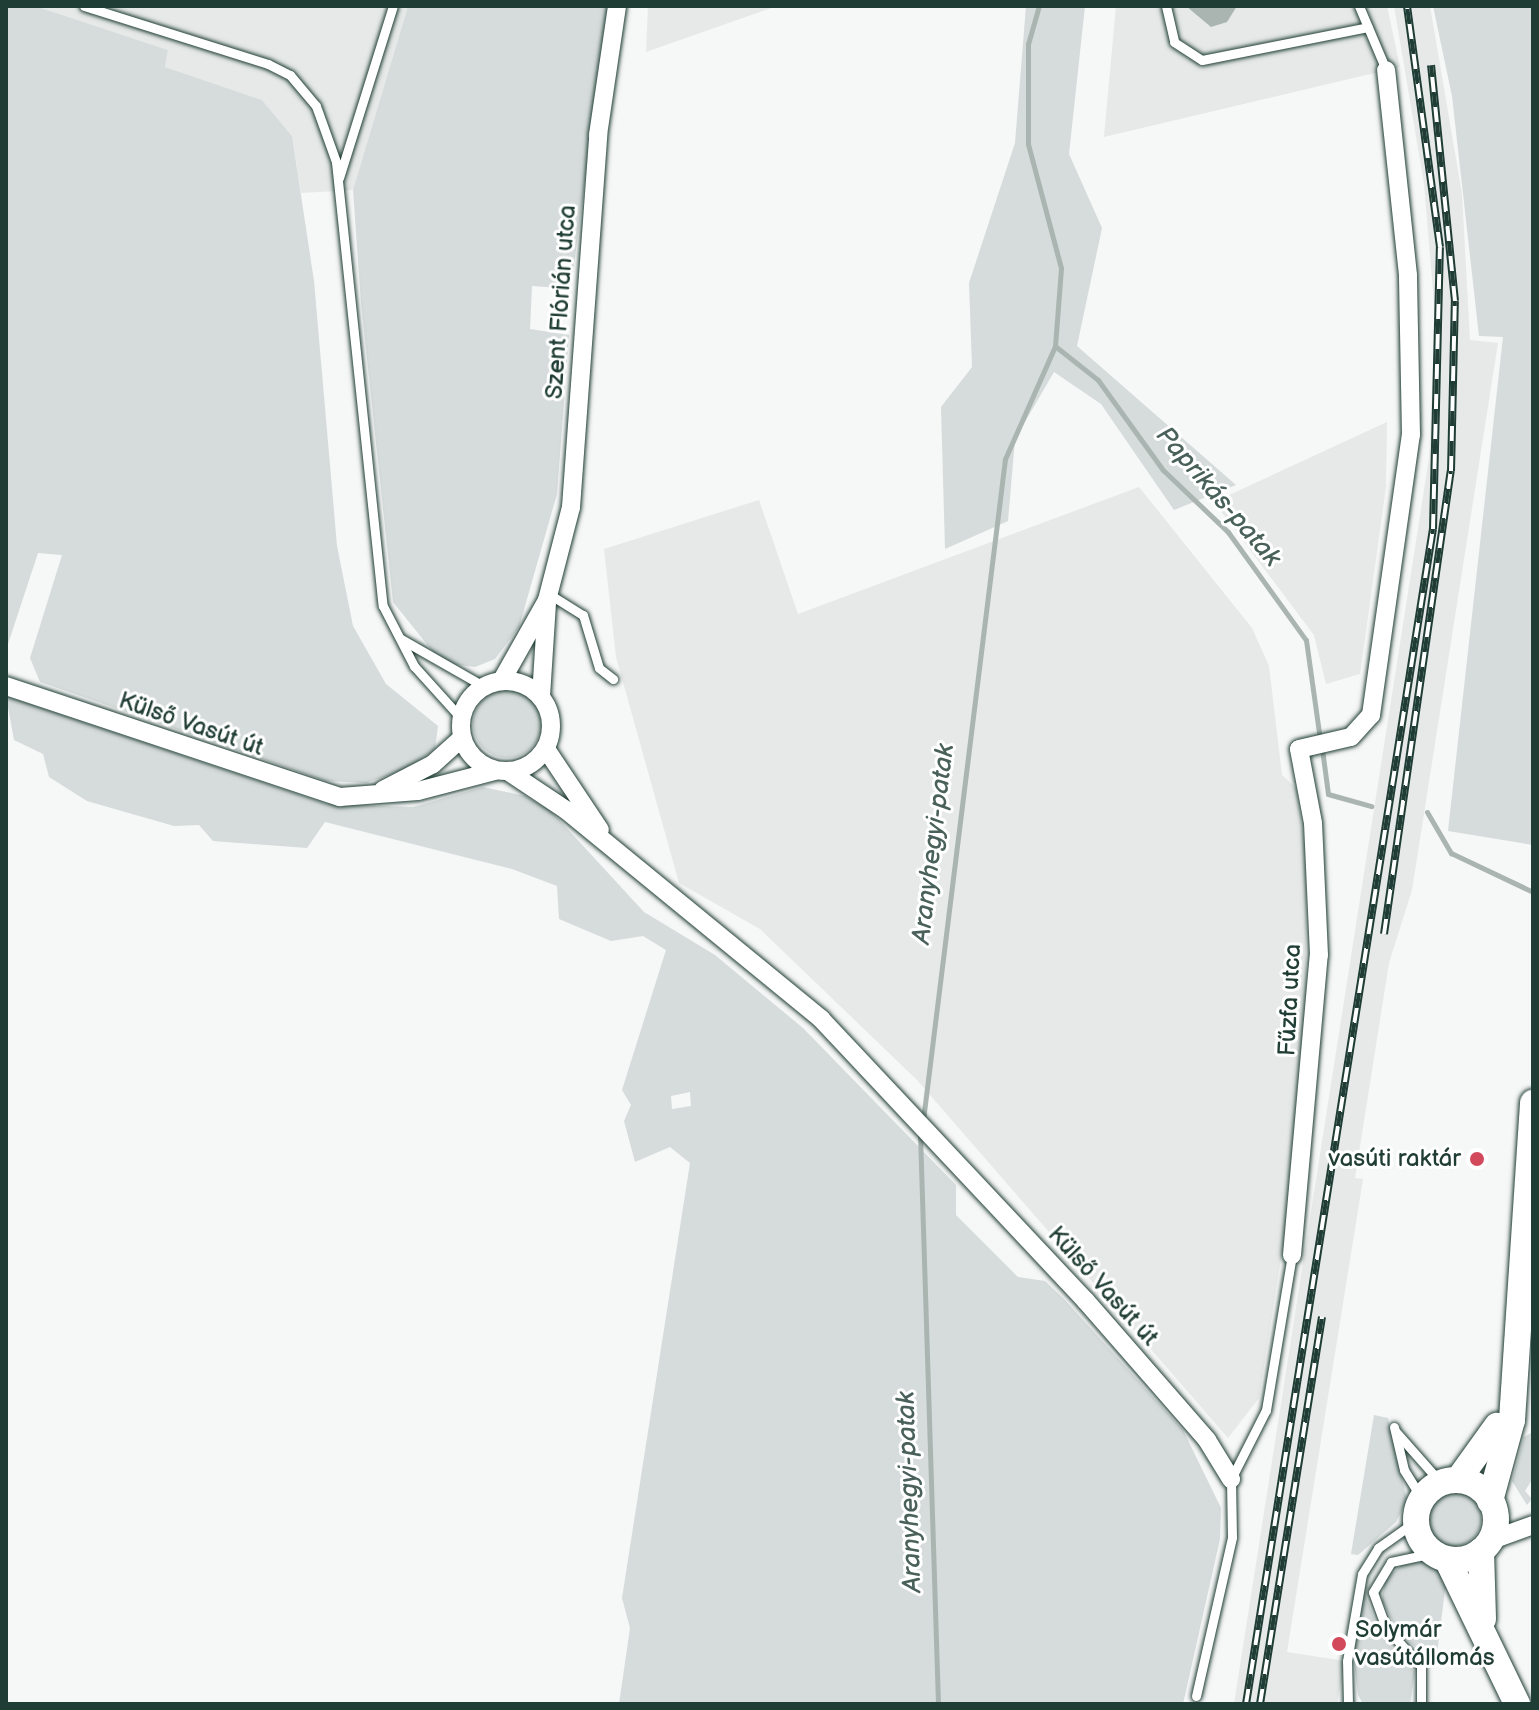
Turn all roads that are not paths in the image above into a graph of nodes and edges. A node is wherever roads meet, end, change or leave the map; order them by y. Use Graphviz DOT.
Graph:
graph roads {
  1 [pos="84,6"];
  2 [pos="393,6"];
  3 [pos="617,6"];
  4 [pos="1166,6"];
  5 [pos="1359,6"];
  6 [pos="1368,27"];
  7 [pos="1386,70"];
  8 [pos="338,181"];
  9 [pos="548,597"];
  10 [pos="396,634"];
  11 [pos="613,679"];
  12 [pos="502,680"];
  13 [pos="6,686"];
  14 [pos="483,686"];
  15 [pos="541,696"];
  16 [pos="461,718"];
  17 [pos="462,738"];
  18 [pos="546,749"];
  19 [pos="502,771"];
  20 [pos="362,798"];
  21 [pos="610,845"];
  22 [pos="1533,1103"];
  23 [pos="1292,1255"];
  24 [pos="1514,1385"];
  25 [pos="1231,1479"];
  26 [pos="1434,1496"];
  27 [pos="1492,1504"];
  28 [pos="1529,1525"];
  29 [pos="1485,1546"];
  30 [pos="1440,1556"];
  31 [pos="1486,1645"];
  32 [pos="1196,1696"];
  33 [pos="1348,1704"];
  34 [pos="1421,1704"];
  35 [pos="1517,1704"];
  1 -- 8 [label="lane"];
  2 -- 8 [label="lane"];
  3 -- 9 [label="street, Szent Flórián utca"];
  4 -- 6 [label="lane"];
  5 -- 6 [label="lane"];
  6 -- 7 [label="lane"];
  7 -- 23 [label="street, Fűzfa utca"];
  8 -- 10 [label="lane"];
  9 -- 11 [label="lane"];
  9 -- 12 [label="street, Szent Flórián utca"];
  9 -- 15 [label="street, Szent Flórián utca"];
  10 -- 14 [label="lane"];
  10 -- 16 [label="lane"];
  12 -- 14 [label="street"];
  12 -- 15 [label="street"];
  13 -- 20 [label="street, Külső Vasút út"];
  14 -- 16 [label="street"];
  15 -- 18 [label="street"];
  16 -- 17 [label="street"];
  17 -- 19 [label="street"];
  17 -- 20 [label="street"];
  18 -- 19 [label="street"];
  18 -- 21 [label="street"];
  19 -- 20 [label="street, Külső Vasút út"];
  19 -- 21 [label="street"];
  21 -- 25 [label="street, Külső Vasút út"];
  22 -- 24 [label="street"];
  23 -- 25 [label="lane"];
  24 -- 26 [label="street"];
  24 -- 27 [label="street"];
  25 -- 32 [label="lane"];
  26 -- 26 [label="lane"];
  26 -- 27 [label="street"];
  26 -- 30 [label="street"];
  26 -- 33 [label="lane"];
  27 -- 28 [label="street"];
  27 -- 29 [label="street"];
  28 -- 29 [label="street"];
  29 -- 30 [label="street"];
  29 -- 31 [label="street"];
  30 -- 31 [label="street"];
  30 -- 34 [label="lane"];
  31 -- 35 [label="street"];
}
